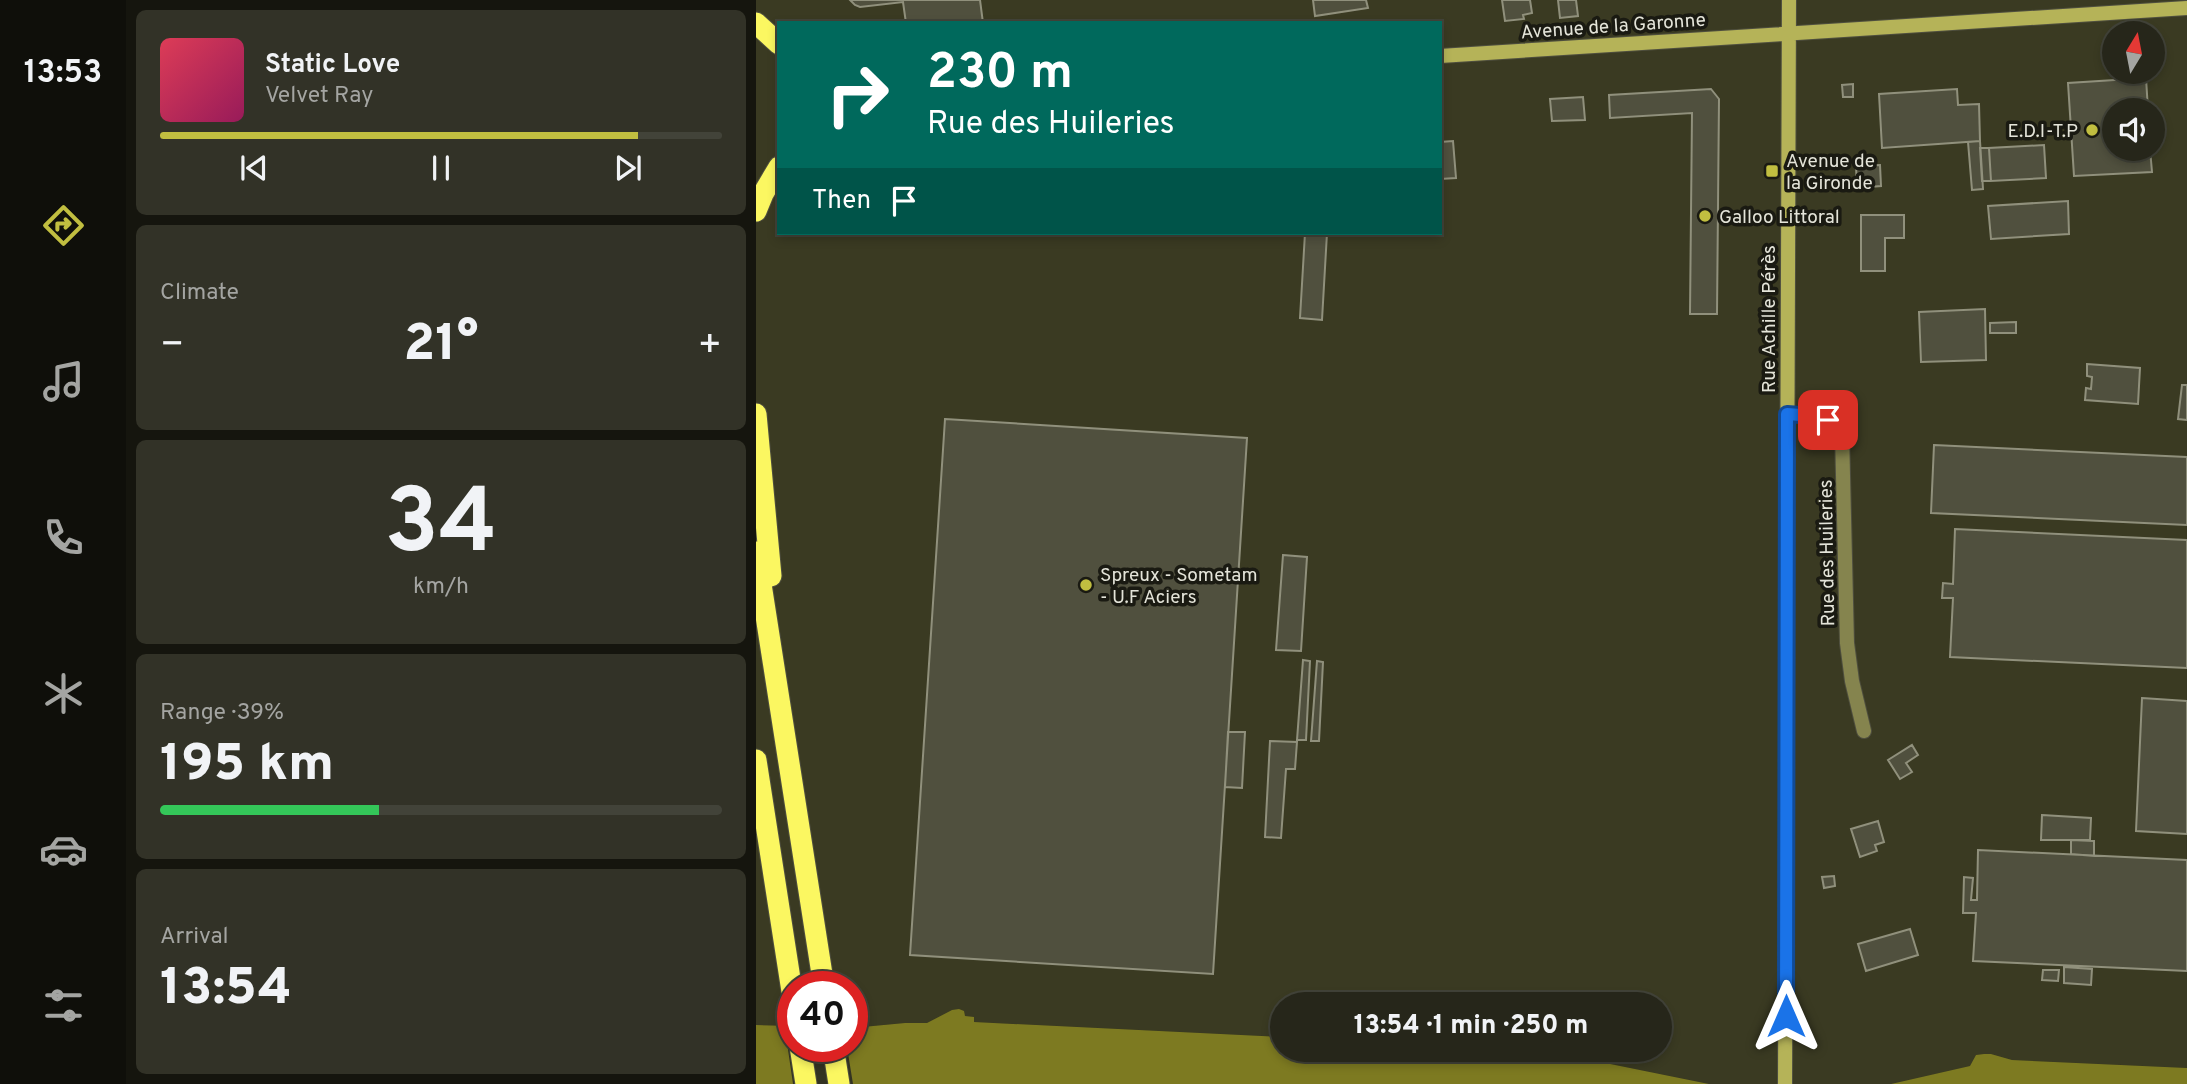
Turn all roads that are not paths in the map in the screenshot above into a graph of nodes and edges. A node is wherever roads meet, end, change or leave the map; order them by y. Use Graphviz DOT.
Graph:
graph roads {
  1 [pos="1789,0"];
  2 [pos="2187,9"];
  3 [pos="756,23"];
  4 [pos="1789,33"];
  5 [pos="777,42"];
  6 [pos="1442,56"];
  7 [pos="777,170"];
  8 [pos="756,211"];
  9 [pos="756,414"];
  10 [pos="1787,414"];
  11 [pos="756,552"];
  12 [pos="776,680"];
  13 [pos="1864,731"];
  14 [pos="756,760"];
  15 [pos="789,971"];
  16 [pos="821,971"];
  17 [pos="803,1062"];
  18 [pos="836,1062"];
  19 [pos="806,1084"];
  20 [pos="839,1084"];
  21 [pos="1785,1084"];
  1 -- 4 [label="street, Rue Achille Pérès"];
  2 -- 4 [label="street"];
  3 -- 5 [label="highway"];
  4 -- 6 [label="street, Avenue de la Garonne"];
  4 -- 10 [label="street, Rue Achille Pérès"];
  7 -- 8 [label="highway"];
  9 -- 12 [label="highway"];
  10 -- 13 [label="street, Rue des Huileries"];
  10 -- 21 [label="street, Rue Achille Pérès"];
  11 -- 12 [label="highway"];
  12 -- 16 [label="highway"];
  14 -- 15 [label="highway"];
  17 -- 19 [label="highway"];
  18 -- 20 [label="highway"];
}
